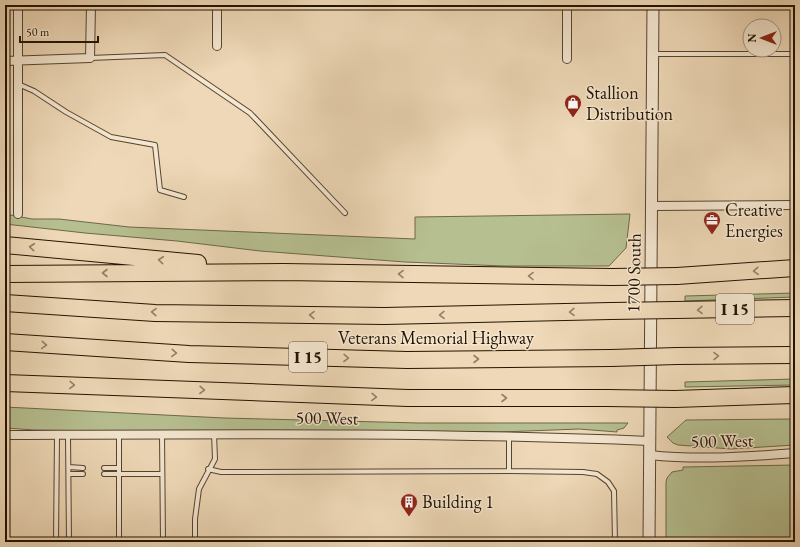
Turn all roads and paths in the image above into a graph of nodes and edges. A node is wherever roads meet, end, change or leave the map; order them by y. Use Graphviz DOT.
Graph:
graph roads {
  1 [pos="18,5"];
  2 [pos="91,5"];
  3 [pos="216,5"];
  4 [pos="567,5"];
  5 [pos="652,5"];
  6 [pos="217,46"];
  7 [pos="653,54"];
  8 [pos="795,54"];
  9 [pos="90,58"];
  10 [pos="567,59"];
  11 [pos="5,60"];
  12 [pos="18,60"];
  13 [pos="18,84"];
  14 [pos="184,197"];
  15 [pos="795,205"];
  16 [pos="651,206"];
  17 [pos="344,213"];
  18 [pos="18,214"];
  19 [pos="5,245"];
  20 [pos="795,268"];
  21 [pos="284,272"];
  22 [pos="5,274"];
  23 [pos="5,303"];
  24 [pos="795,308"];
  25 [pos="5,342"];
  26 [pos="795,355"];
  27 [pos="9,383"];
  28 [pos="795,395"];
  29 [pos="675,399"];
  30 [pos="795,402"];
  31 [pos="162,433"];
  32 [pos="214,433"];
  33 [pos="57,434"];
  34 [pos="68,434"];
  35 [pos="119,434"];
  36 [pos="5,435"];
  37 [pos="509,436"];
  38 [pos="649,441"];
  39 [pos="795,453"];
  40 [pos="649,455"];
  41 [pos="69,467"];
  42 [pos="83,468"];
  43 [pos="104,468"];
  44 [pos="119,468"];
  45 [pos="208,469"];
  46 [pos="508,472"];
  47 [pos="69,474"];
  48 [pos="83,474"];
  49 [pos="104,474"];
  50 [pos="119,474"];
  51 [pos="162,474"];
  52 [pos="56,542"];
  53 [pos="69,542"];
  54 [pos="119,542"];
  55 [pos="163,542"];
  56 [pos="195,542"];
  57 [pos="615,542"];
  58 [pos="649,542"];
  1 -- 12 [label="street"];
  2 -- 9 [label="street"];
  3 -- 6 [label="street"];
  4 -- 10 [label="street"];
  5 -- 7 [label="street, 1700 South"];
  7 -- 8 [label="lane"];
  7 -- 16 [label="street, 1700 South"];
  9 -- 12 [label="street"];
  9 -- 17 [label="lane"];
  11 -- 12 [label="street"];
  12 -- 13 [label="street"];
  13 -- 14 [label="lane"];
  13 -- 18 [label="street"];
  15 -- 16 [label="street"];
  16 -- 38 [label="street, 1700 South"];
  21 -- 19 [label="highway, one-way"];
  20 -- 21 [label="highway, one-way, bridge"];
  21 -- 22 [label="highway, one-way"];
  24 -- 23 [label="highway, Veterans Memorial Highway / I 15, one-way, bridge"];
  25 -- 26 [label="highway, Veterans Memorial Highway / I 15, one-way, bridge"];
  27 -- 29 [label="highway, one-way, bridge"];
  28 -- 29 [label="highway"];
  29 -- 30 [label="highway"];
  31 -- 32 [label="street, 500 West"];
  31 -- 35 [label="street, 500 West"];
  31 -- 51 [label="lane"];
  32 -- 37 [label="street, 500 West"];
  32 -- 45 [label="lane"];
  33 -- 34 [label="street, 500 West"];
  33 -- 36 [label="street, 500 West"];
  33 -- 52 [label="lane"];
  34 -- 35 [label="street, 500 West"];
  34 -- 41 [label="lane"];
  35 -- 44 [label="lane"];
  37 -- 38 [label="street, 500 West"];
  37 -- 46 [label="lane"];
  38 -- 40 [label="street, 1700 South"];
  39 -- 40 [label="street, 500 West"];
  40 -- 58 [label="street, 1700 South"];
  41 -- 42 [label="lane"];
  41 -- 47 [label="lane"];
  43 -- 44 [label="lane"];
  44 -- 50 [label="lane"];
  45 -- 46 [label="lane"];
  45 -- 56 [label="lane"];
  46 -- 57 [label="lane"];
  47 -- 48 [label="lane"];
  47 -- 53 [label="lane"];
  49 -- 50 [label="lane"];
  50 -- 51 [label="lane"];
  50 -- 54 [label="lane"];
  51 -- 55 [label="lane"];
}
